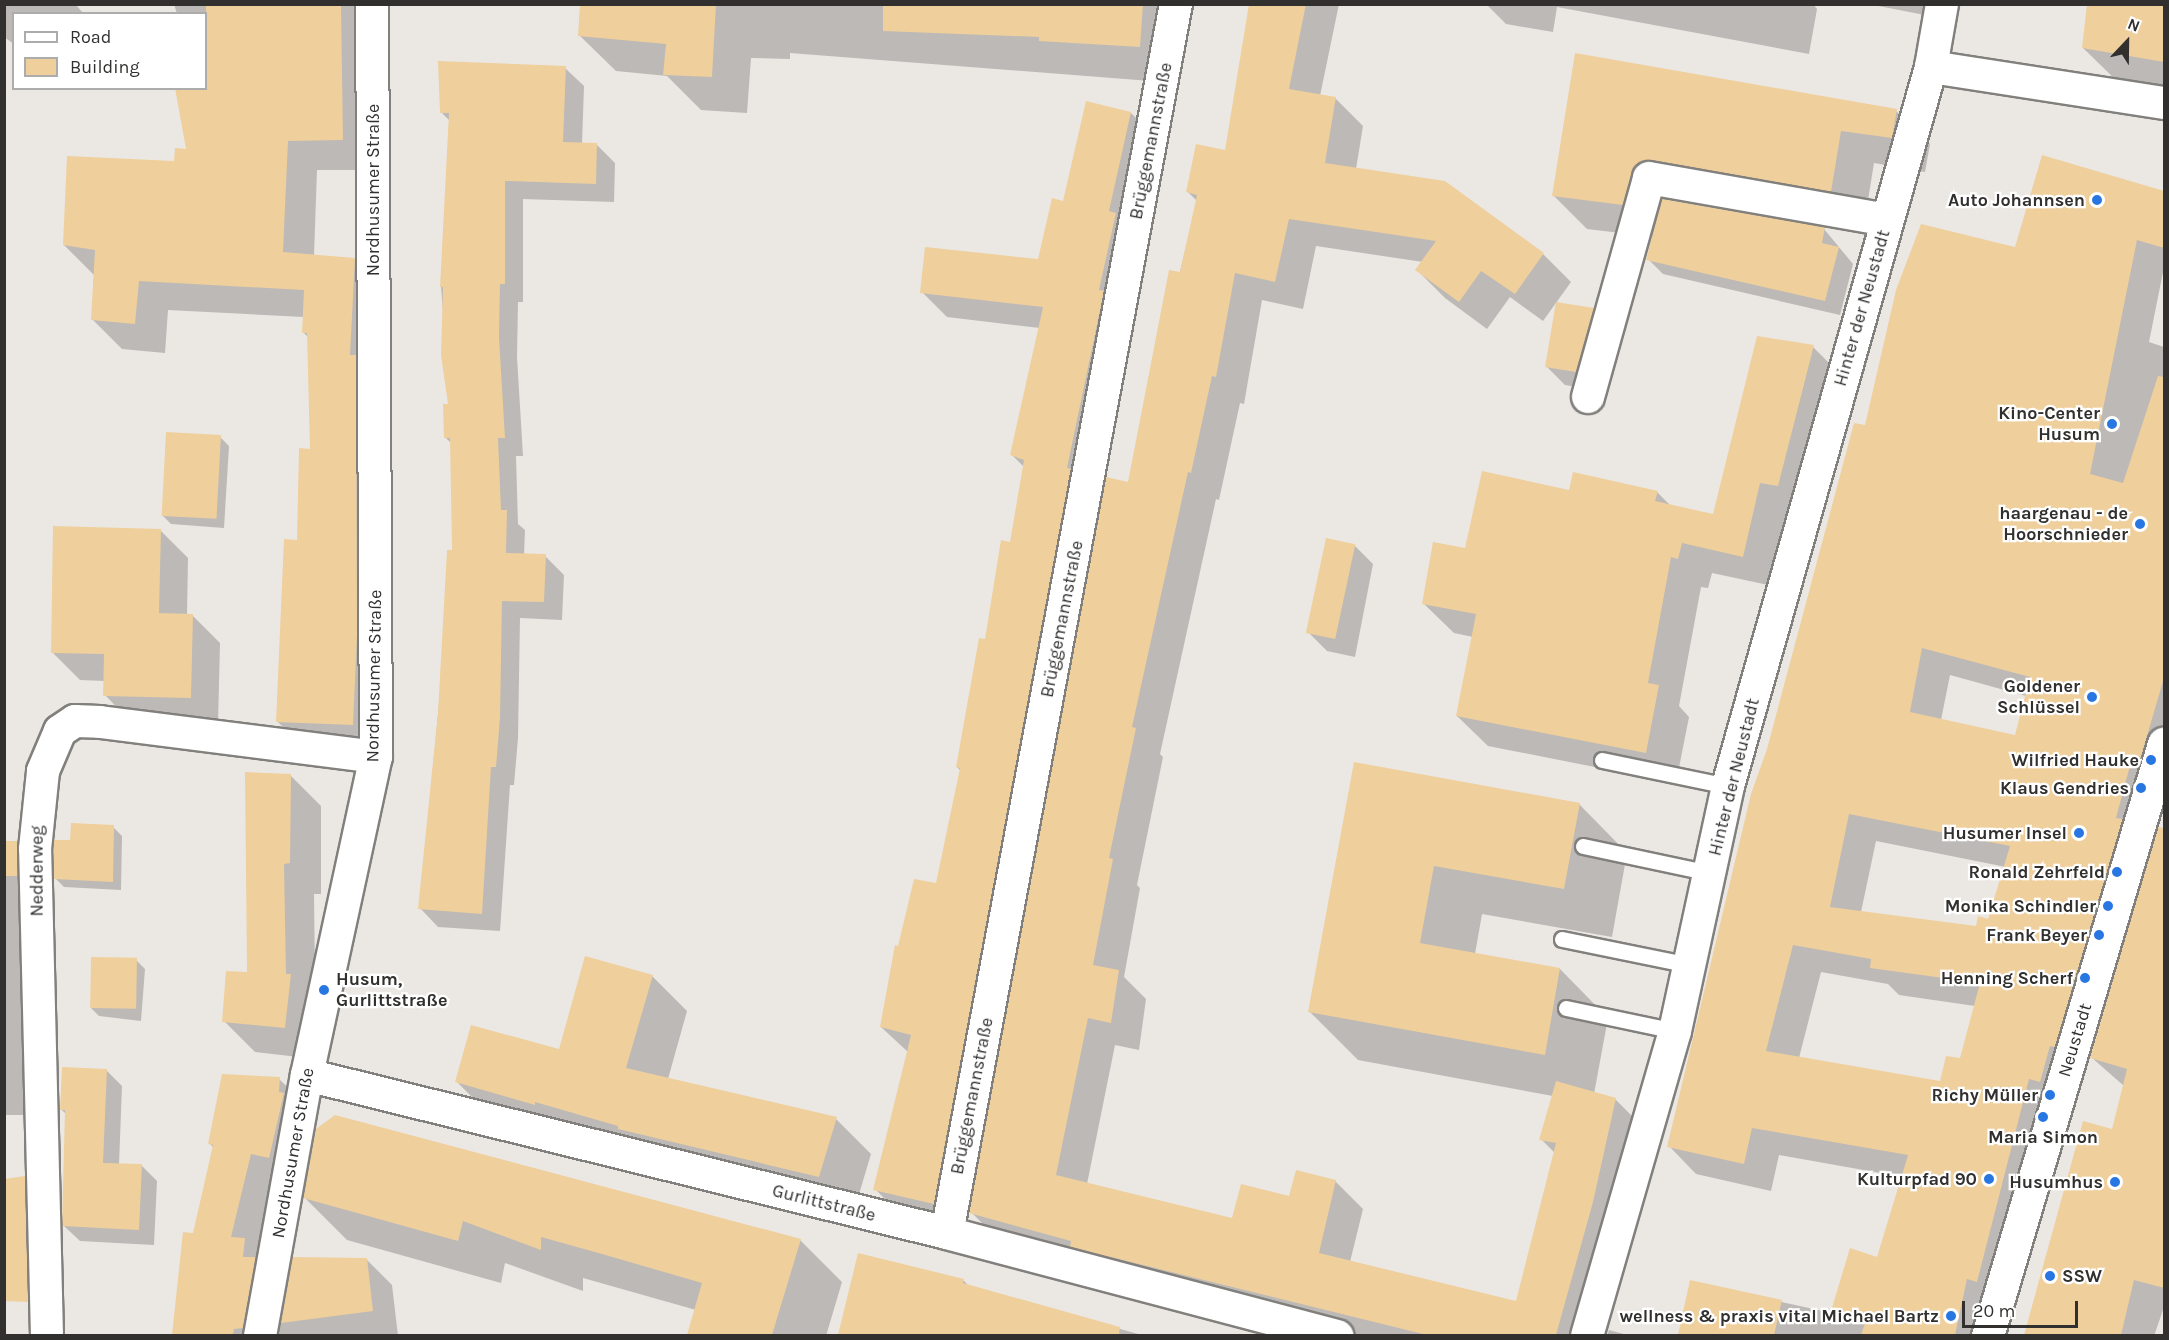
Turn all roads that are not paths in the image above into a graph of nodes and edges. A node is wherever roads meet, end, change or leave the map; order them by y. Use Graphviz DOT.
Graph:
graph roads {
  1 [pos="372,4"];
  2 [pos="1176,4"];
  3 [pos="1942,4"];
  4 [pos="1931,67"];
  5 [pos="2164,103"];
  6 [pos="1887,220"];
  7 [pos="1588,397"];
  8 [pos="2164,744"];
  9 [pos="376,757"];
  10 [pos="1602,760"];
  11 [pos="1728,786"];
  12 [pos="1583,846"];
  13 [pos="1710,873"];
  14 [pos="1562,939"];
  15 [pos="1690,965"];
  16 [pos="1566,1008"];
  17 [pos="1675,1031"];
  18 [pos="307,1076"];
  19 [pos="947,1233"];
  20 [pos="47,1335"];
  21 [pos="260,1335"];
  22 [pos="1338,1335"];
  23 [pos="1587,1335"];
  24 [pos="1988,1335"];
  1 -- 9 [label="street, Nordhusumer Straße"];
  2 -- 19 [label="street, Brüggemannstraße"];
  3 -- 4 [label="street, Hinter der Neustadt"];
  4 -- 5 [label="street"];
  4 -- 6 [label="street, Hinter der Neustadt"];
  6 -- 7 [label="street, Hinter der Neustadt"];
  6 -- 11 [label="street, Hinter der Neustadt"];
  8 -- 24 [label="street, Neustadt"];
  9 -- 18 [label="street, Nordhusumer Straße"];
  9 -- 20 [label="street, Nedderweg"];
  10 -- 11 [label="lane"];
  11 -- 13 [label="street, Hinter der Neustadt"];
  12 -- 13 [label="lane"];
  13 -- 15 [label="street, Hinter der Neustadt"];
  14 -- 15 [label="lane"];
  15 -- 17 [label="street, Hinter der Neustadt"];
  16 -- 17 [label="lane"];
  17 -- 23 [label="street, Hinter der Neustadt"];
  18 -- 19 [label="street, Gurlittstraße"];
  18 -- 21 [label="street, Nordhusumer Straße"];
  19 -- 22 [label="street, Gurlittstraße"];
}
